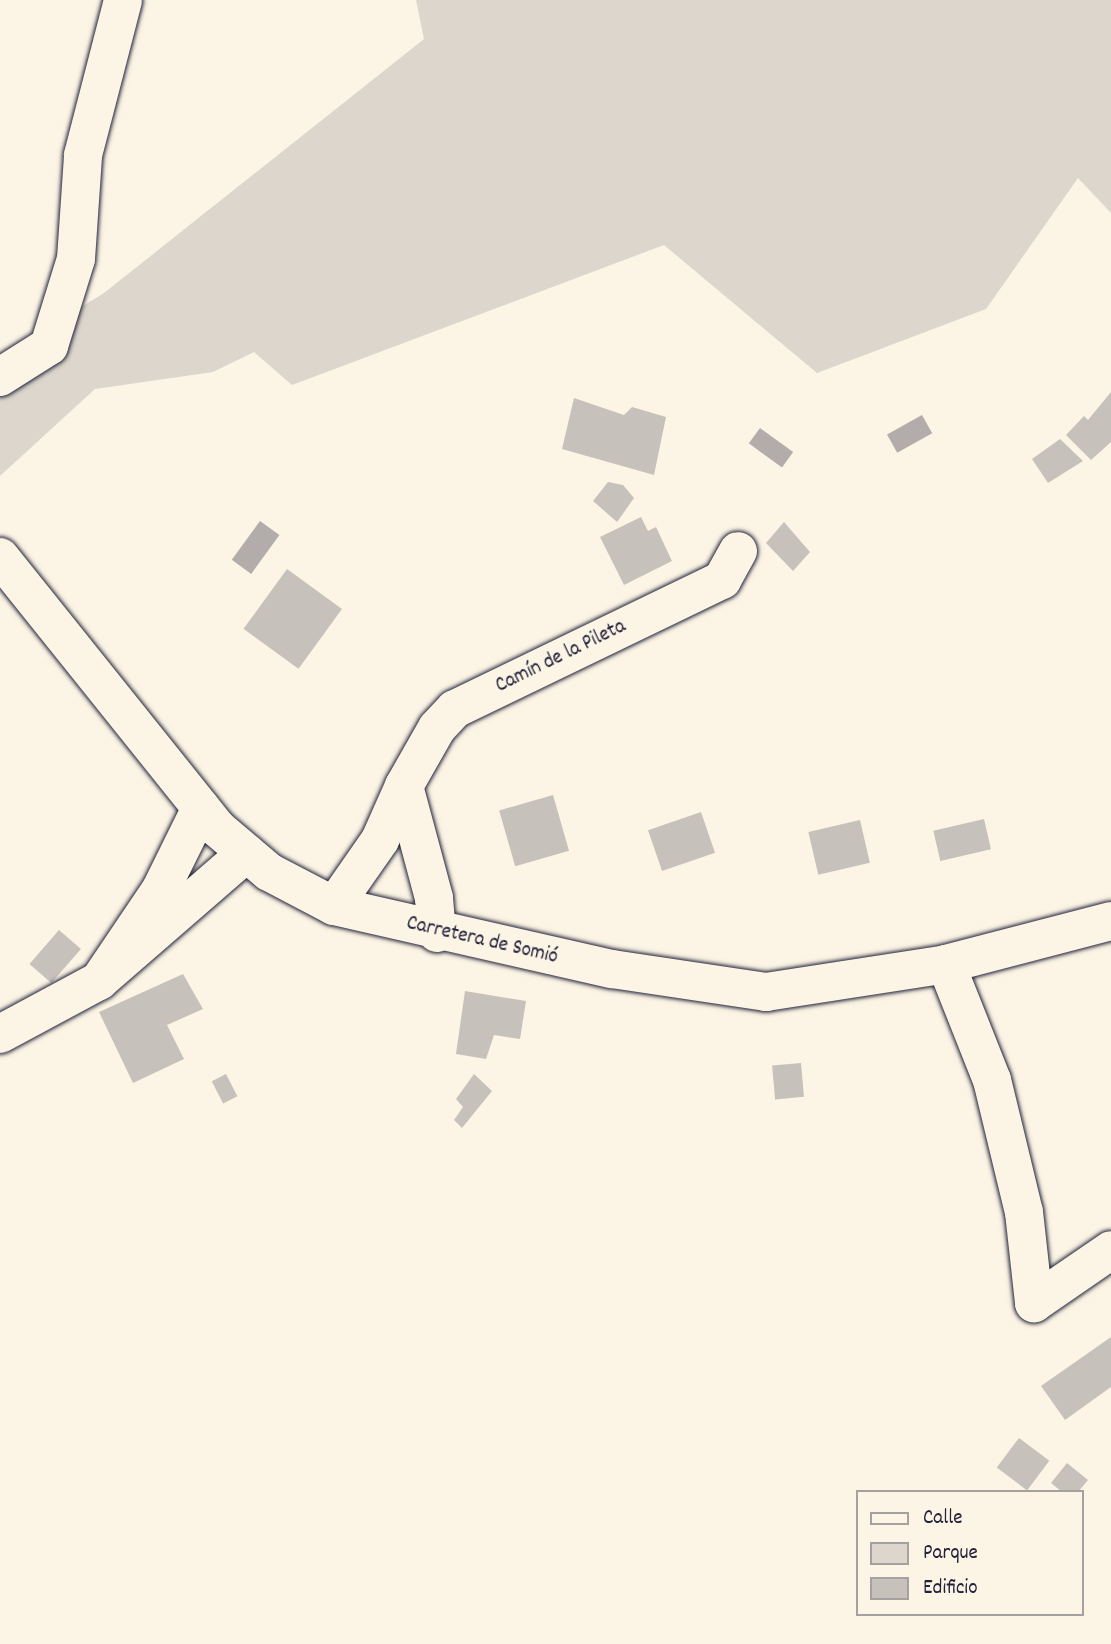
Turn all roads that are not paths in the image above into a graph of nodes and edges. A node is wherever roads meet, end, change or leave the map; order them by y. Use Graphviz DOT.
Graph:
graph roads {
  1 [pos="123,0"];
  2 [pos="0,377"];
  3 [pos="738,551"];
  4 [pos="0,557"];
  5 [pos="404,786"];
  6 [pos="201,808"];
  7 [pos="246,853"];
  8 [pos="334,906"];
  9 [pos="1111,921"];
  10 [pos="437,933"];
  11 [pos="946,964"];
  12 [pos="99,981"];
  13 [pos="0,1034"];
  14 [pos="1111,1250"];
  1 -- 2 [label="street"];
  3 -- 5 [label="street, Camín de la Pileta"];
  4 -- 6 [label="street, Carretera de Somió"];
  5 -- 8 [label="street, Camín de la Pileta"];
  5 -- 10 [label="street"];
  6 -- 7 [label="street, Carretera de Somió"];
  6 -- 12 [label="street"];
  7 -- 8 [label="street, Carretera de Somió"];
  7 -- 12 [label="street"];
  8 -- 10 [label="street, Carretera de Somió"];
  9 -- 11 [label="street, Carretera de Somió"];
  10 -- 11 [label="street, Carretera de Somió"];
  11 -- 14 [label="street"];
  12 -- 13 [label="street"];
}
